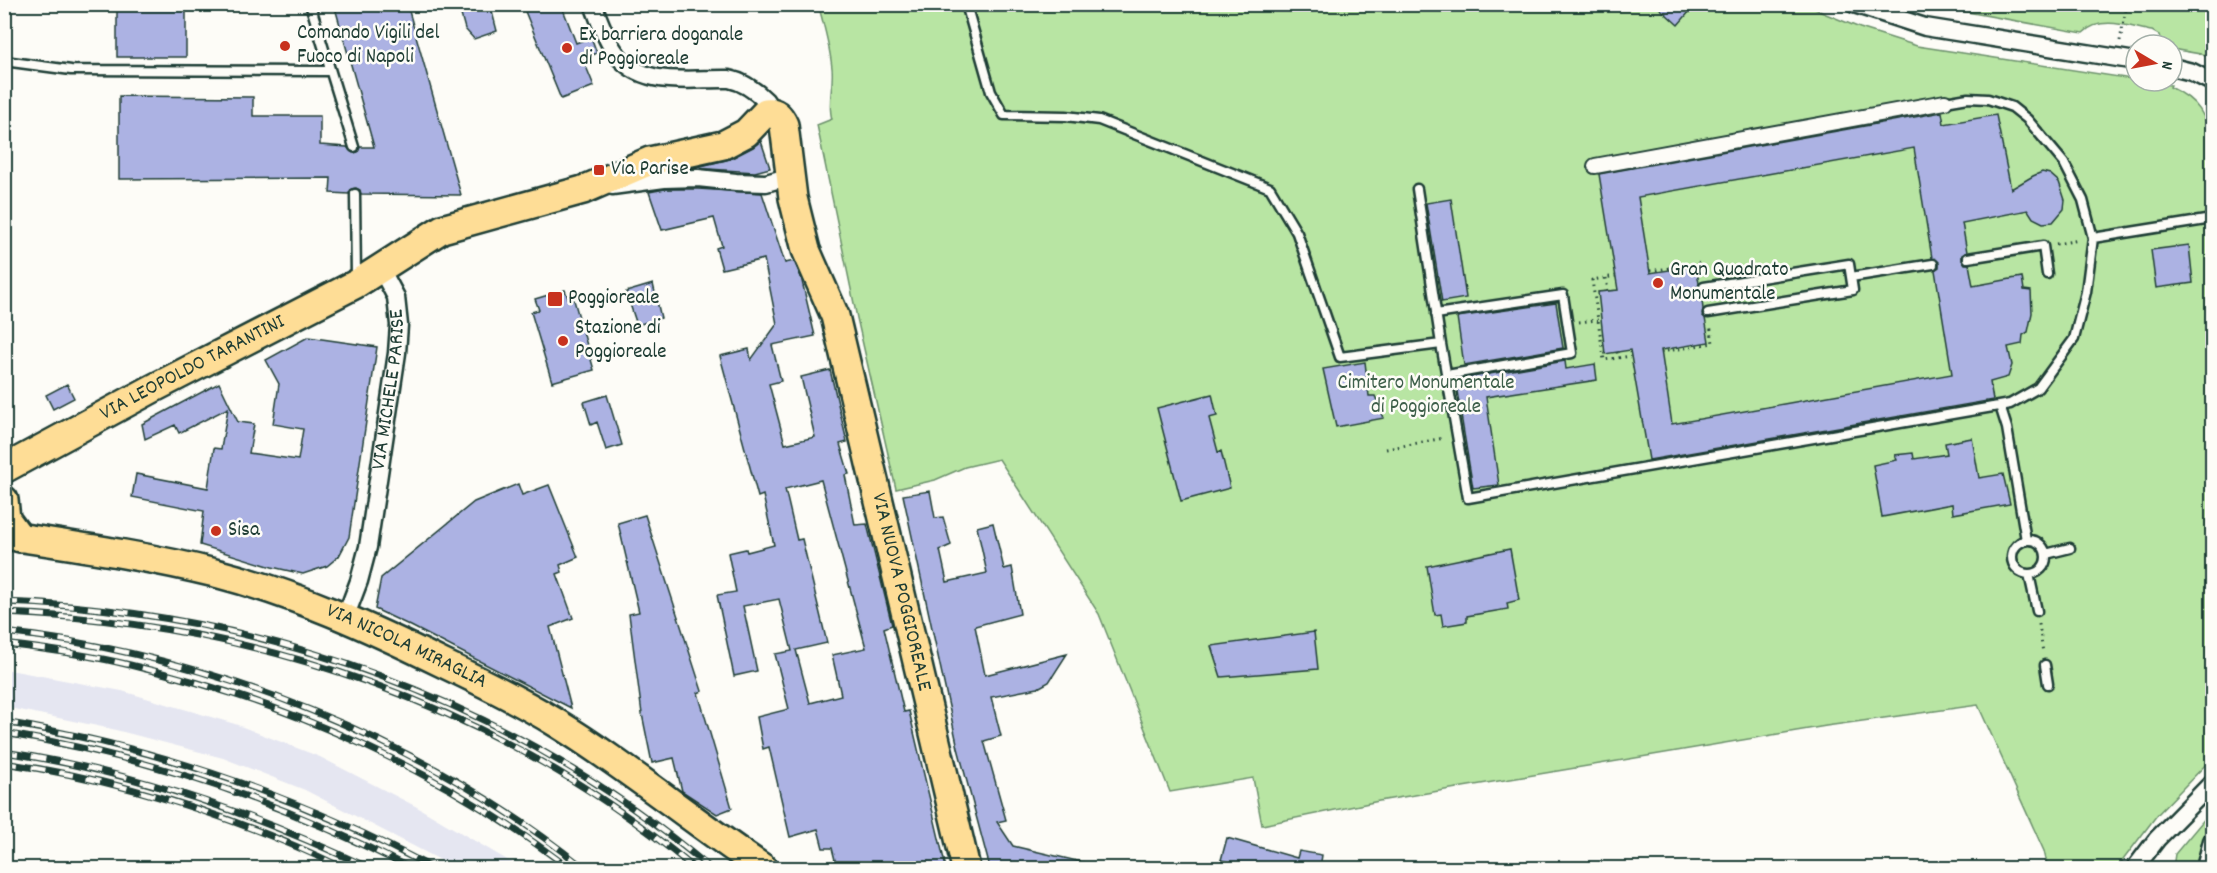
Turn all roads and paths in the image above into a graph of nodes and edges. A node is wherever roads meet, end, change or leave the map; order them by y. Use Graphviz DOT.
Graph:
graph roads {
  1 [pos="310,4"];
  2 [pos="593,4"];
  3 [pos="966,4"];
  4 [pos="1854,4"];
  5 [pos="2127,4"];
  6 [pos="2117,58"];
  7 [pos="2124,59"];
  8 [pos="4,61"];
  9 [pos="2184,70"];
  10 [pos="330,71"];
  11 [pos="2212,82"];
  12 [pos="1945,102"];
  13 [pos="762,112"];
  14 [pos="354,147"];
  15 [pos="1595,166"];
  16 [pos="784,178"];
  17 [pos="1417,189"];
  18 [pos="583,190"];
  19 [pos="355,194"];
  20 [pos="2212,219"];
  21 [pos="2093,238"];
  22 [pos="2043,246"];
  23 [pos="1968,258"];
  24 [pos="1934,264"];
  25 [pos="381,269"];
  26 [pos="1650,271"];
  27 [pos="2047,274"];
  28 [pos="1616,276"];
  29 [pos="1851,277"];
  30 [pos="1606,278"];
  31 [pos="356,284"];
  32 [pos="1704,287"];
  33 [pos="1608,291"];
  34 [pos="1708,313"];
  35 [pos="1436,314"];
  36 [pos="1598,320"];
  37 [pos="1567,324"];
  38 [pos="1441,344"];
  39 [pos="1617,352"];
  40 [pos="1661,352"];
  41 [pos="1631,356"];
  42 [pos="1618,358"];
  43 [pos="1447,375"];
  44 [pos="2000,406"];
  45 [pos="1461,435"];
  46 [pos="1386,449"];
  47 [pos="11,466"];
  48 [pos="4,487"];
  49 [pos="4,500"];
  50 [pos="13,536"];
  51 [pos="2026,540"];
  52 [pos="2070,548"];
  53 [pos="2046,554"];
  54 [pos="2029,574"];
  55 [pos="2037,611"];
  56 [pos="345,618"];
  57 [pos="2043,653"];
  58 [pos="2045,665"];
  59 [pos="2048,684"];
  60 [pos="2212,783"];
  61 [pos="2157,839"];
  62 [pos="2212,841"];
  63 [pos="763,868"];
  64 [pos="966,868"];
  65 [pos="2135,868"];
  66 [pos="2149,868"];
  67 [pos="2205,868"];
  1 -- 10 [label="lane"];
  2 -- 13 [label="street"];
  3 -- 38 [label="lane"];
  4 -- 6 [label="street"];
  5 -- 6 [label="path"];
  6 -- 7 [label="street"];
  8 -- 10 [label="lane"];
  9 -- 11 [label="street"];
  10 -- 14 [label="lane"];
  12 -- 15 [label="street"];
  12 -- 21 [label="lane"];
  13 -- 18 [label="main road"];
  13 -- 64 [label="main road, VIA NUOVA POGGIOREALE"];
  16 -- 18 [label="street"];
  17 -- 35 [label="lane"];
  18 -- 25 [label="main road"];
  19 -- 31 [label="lane"];
  20 -- 21 [label="lane"];
  21 -- 22 [label="path"];
  21 -- 44 [label="lane"];
  22 -- 23 [label="lane"];
  22 -- 27 [label="lane"];
  24 -- 29 [label="lane"];
  25 -- 31 [label="main road, VIA LEOPOLDO TARANTINI"];
  25 -- 56 [label="street, VIA MICHELE PARISE"];
  26 -- 32 [label="path"];
  28 -- 30 [label="path"];
  29 -- 32 [label="lane"];
  29 -- 34 [label="lane"];
  30 -- 33 [label="path"];
  30 -- 36 [label="path"];
  31 -- 47 [label="main road, VIA LEOPOLDO TARANTINI"];
  34 -- 40 [label="path"];
  35 -- 37 [label="lane"];
  35 -- 38 [label="lane"];
  36 -- 37 [label="path"];
  36 -- 42 [label="path"];
  37 -- 43 [label="lane"];
  38 -- 43 [label="lane"];
  39 -- 42 [label="path"];
  41 -- 42 [label="path"];
  43 -- 45 [label="lane"];
  44 -- 45 [label="lane"];
  44 -- 51 [label="lane"];
  45 -- 46 [label="path"];
  47 -- 48 [label="main road"];
  49 -- 50 [label="main road"];
  50 -- 56 [label="main road, VIA NICOLA MIRAGLIA"];
  51 -- 53 [label="lane"];
  51 -- 54 [label="lane"];
  52 -- 53 [label="lane"];
  53 -- 54 [label="lane"];
  54 -- 55 [label="lane"];
  55 -- 57 [label="path"];
  56 -- 63 [label="main road, VIA NICOLA MIRAGLIA"];
  58 -- 59 [label="lane"];
  60 -- 61 [label="street"];
  61 -- 65 [label="street"];
  61 -- 66 [label="street"];
  62 -- 67 [label="street"];
}
